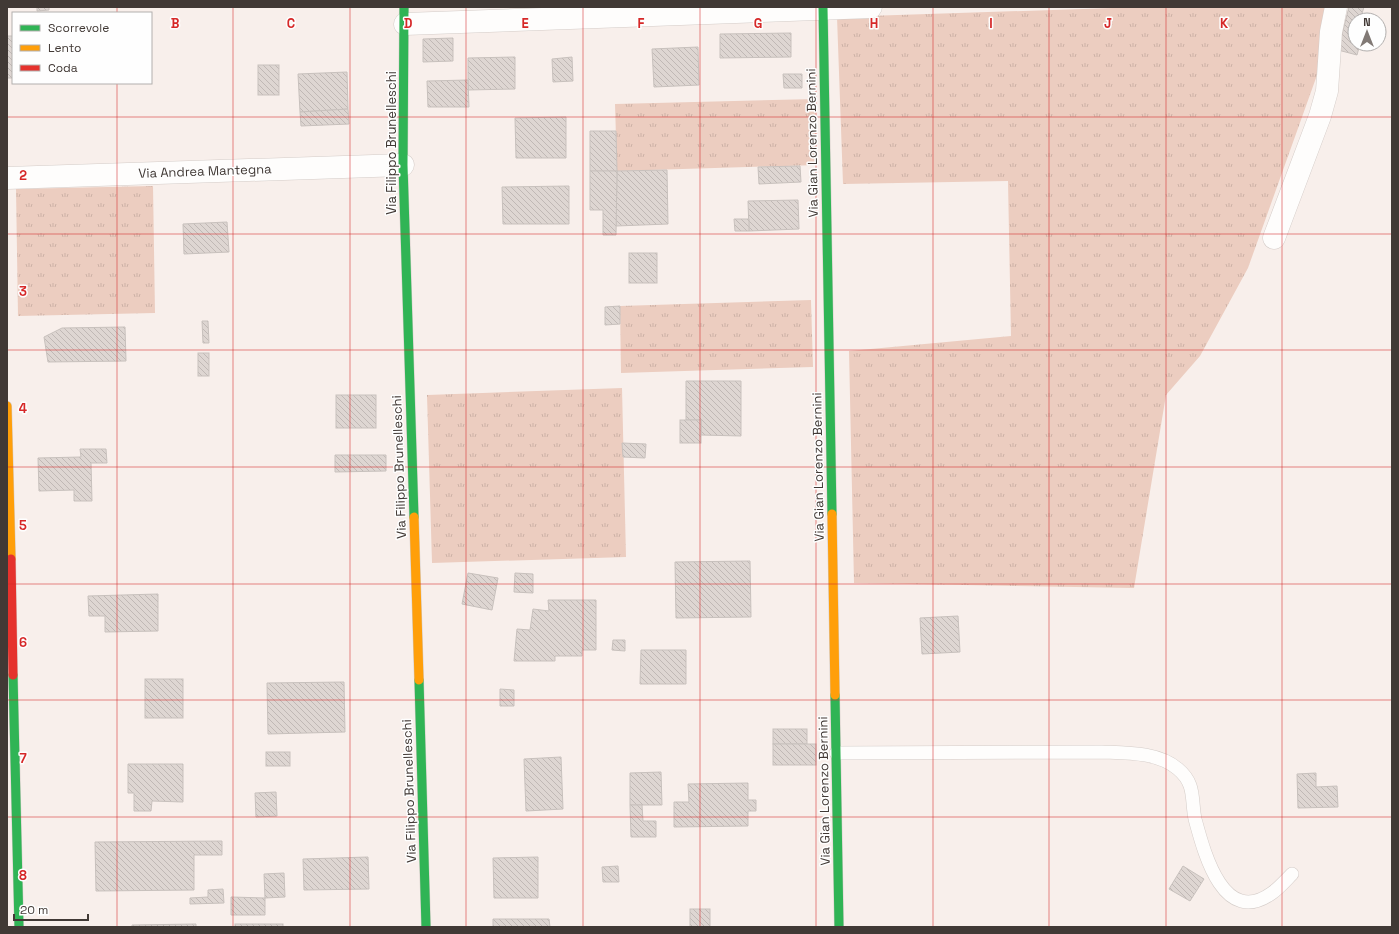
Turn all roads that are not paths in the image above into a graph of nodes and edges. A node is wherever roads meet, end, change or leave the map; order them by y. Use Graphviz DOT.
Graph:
graph roads {
  1 [pos="871,7"];
  2 [pos="1336,7"];
  3 [pos="823,8"];
  4 [pos="404,15"];
  5 [pos="403,165"];
  6 [pos="7,178"];
  7 [pos="1274,238"];
  8 [pos="7,406"];
  9 [pos="836,753"];
  10 [pos="1292,874"];
  11 [pos="19,927"];
  12 [pos="426,927"];
  13 [pos="839,927"];
  1 -- 3 [label="street"];
  2 -- 7 [label="street"];
  3 -- 4 [label="street"];
  3 -- 9 [label="street, Via Gian Lorenzo Bernini"];
  4 -- 5 [label="street, Via Filippo Brunelleschi"];
  5 -- 6 [label="street, Via Andrea Mantegna"];
  5 -- 12 [label="street, Via Filippo Brunelleschi"];
  8 -- 11 [label="street"];
  9 -- 10 [label="lane"];
  9 -- 13 [label="street, Via Gian Lorenzo Bernini"];
}
